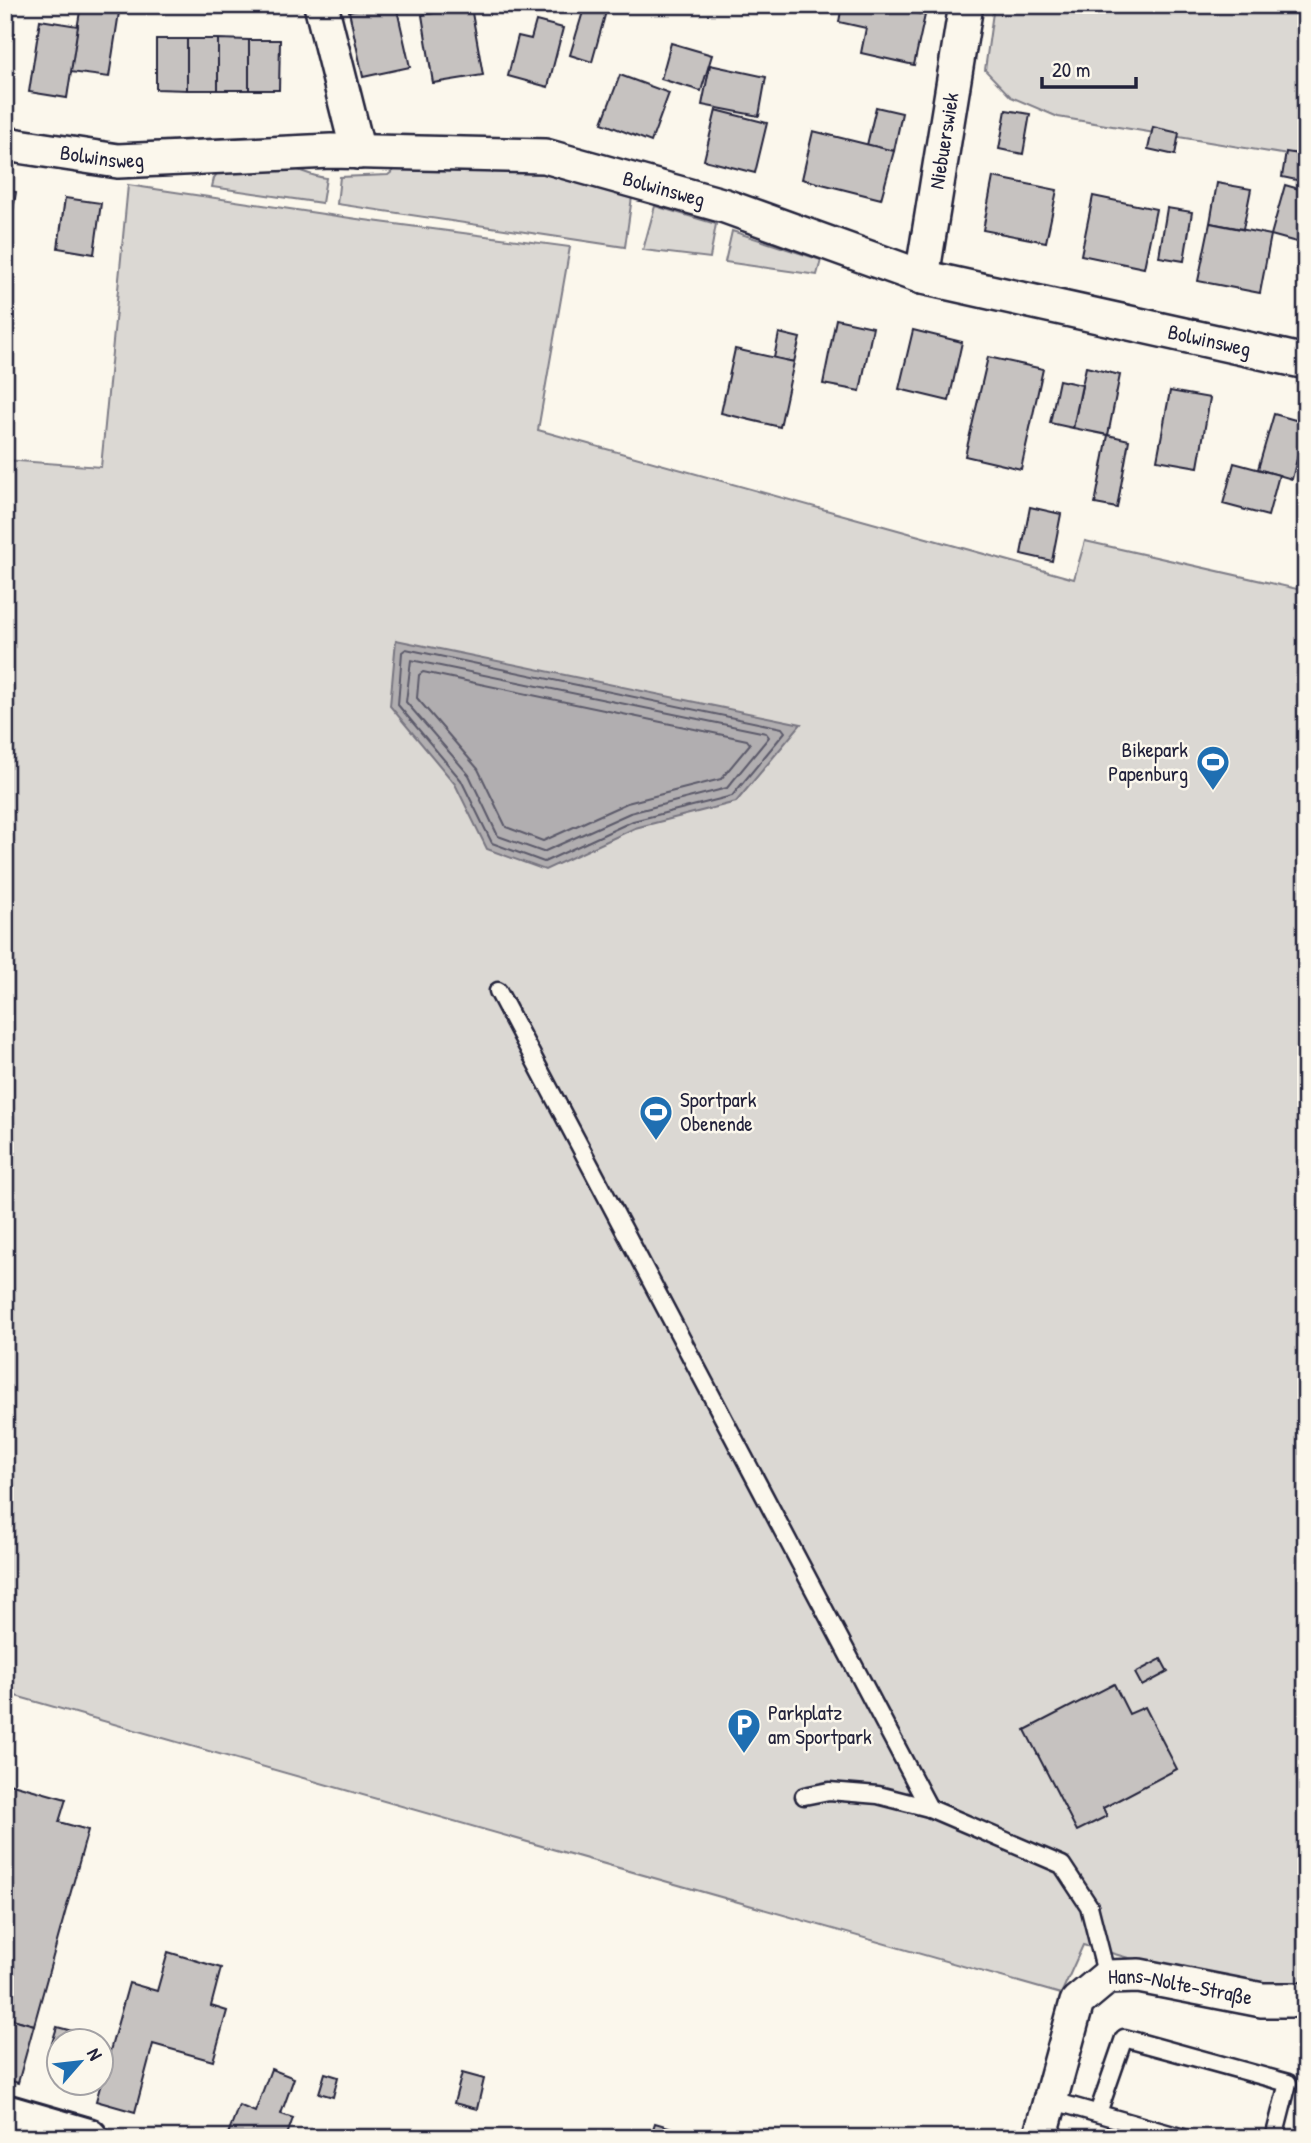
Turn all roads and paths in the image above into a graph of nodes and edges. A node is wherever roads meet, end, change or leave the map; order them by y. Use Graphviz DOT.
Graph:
graph roads {
  1 [pos="321,5"];
  2 [pos="966,5"];
  3 [pos="5,144"];
  4 [pos="358,152"];
  5 [pos="922,277"];
  6 [pos="1306,362"];
  7 [pos="498,991"];
  8 [pos="804,1796"];
  9 [pos="929,1808"];
  10 [pos="1107,1977"];
  11 [pos="1306,2000"];
  12 [pos="1050,2100"];
  13 [pos="1098,2113"];
  14 [pos="5,2114"];
  15 [pos="88,2138"];
  16 [pos="1040,2138"];
  17 [pos="1184,2138"];
  18 [pos="1274,2138"];
  1 -- 4 [label="street"];
  2 -- 5 [label="street, Niebuerswiek"];
  3 -- 4 [label="street, Bolwinsweg"];
  4 -- 5 [label="street, Bolwinsweg"];
  5 -- 6 [label="street, Bolwinsweg"];
  7 -- 9 [label="lane"];
  8 -- 9 [label="lane"];
  9 -- 10 [label="lane"];
  10 -- 11 [label="street, Hans-Nolte-Straße"];
  10 -- 12 [label="street, Hans-Nolte-Straße"];
  12 -- 13 [label="lane"];
  12 -- 16 [label="street, Hans-Nolte-Straße"];
  13 -- 17 [label="lane"];
  13 -- 18 [label="lane"];
  14 -- 15 [label="street"];
}
